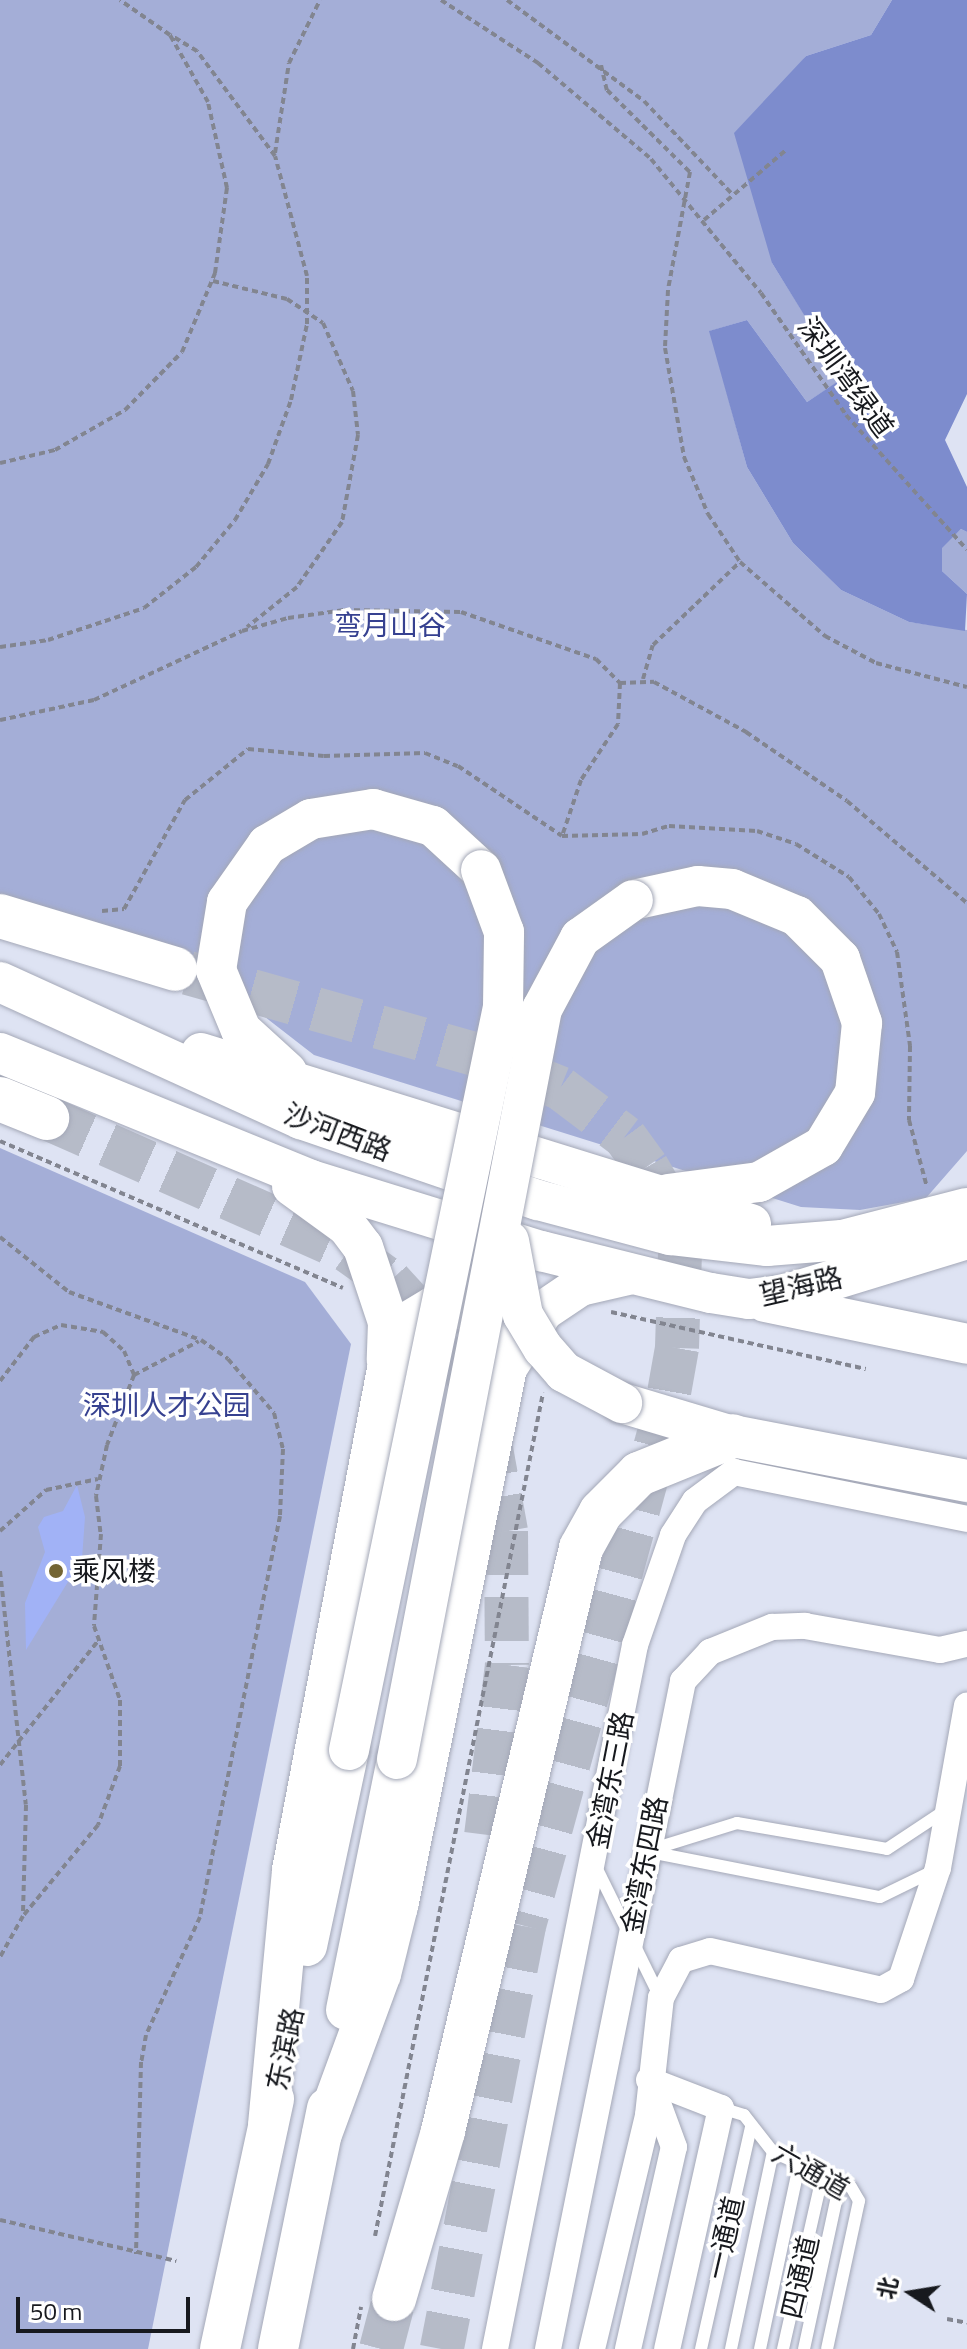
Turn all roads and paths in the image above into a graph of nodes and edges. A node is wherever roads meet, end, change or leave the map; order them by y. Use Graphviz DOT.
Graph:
graph roads {
  1 [pos="120,0"];
  2 [pos="320,0"];
  3 [pos="441,0"];
  4 [pos="507,0"];
  5 [pos="170,35"];
  6 [pos="601,65"];
  7 [pos="787,149"];
  8 [pos="275,156"];
  9 [pos="733,195"];
  10 [pos="687,198"];
  11 [pos="704,220"];
  12 [pos="213,281"];
  13 [pos="307,308"];
  14 [pos="0,463"];
  15 [pos="967,550"];
  16 [pos="740,562"];
  17 [pos="242,631"];
  18 [pos="0,647"];
  19 [pos="643,679"];
  20 [pos="620,683"];
  21 [pos="967,687"];
  22 [pos="0,720"];
  23 [pos="562,836"];
  24 [pos="967,903"];
  25 [pos="0,916"];
  26 [pos="175,969"];
  27 [pos="0,982"];
  28 [pos="57,1006"];
  29 [pos="0,1053"];
  30 [pos="315,1086"];
  31 [pos="0,1099"];
  32 [pos="47,1118"];
  33 [pos="0,1141"];
  34 [pos="252,1160"];
  35 [pos="623,1188"];
  36 [pos="510,1190"];
  37 [pos="967,1208"];
  38 [pos="0,1237"];
  39 [pos="967,1239"];
  40 [pos="692,1240"];
  41 [pos="842,1240"];
  42 [pos="632,1275"];
  43 [pos="348,1290"];
  44 [pos="749,1299"];
  45 [pos="201,1340"];
  46 [pos="967,1344"];
  47 [pos="387,1369"];
  48 [pos="134,1375"];
  49 [pos="0,1381"];
  50 [pos="499,1390"];
  51 [pos="733,1436"];
  52 [pos="98,1479"];
  53 [pos="967,1481"];
  54 [pos="967,1519"];
  55 [pos="0,1531"];
  56 [pos="0,1571"];
  57 [pos="97,1642"];
  58 [pos="967,1644"];
  59 [pos="967,1706"];
  60 [pos="19,1734"];
  61 [pos="0,1765"];
  62 [pos="949,1808"];
  63 [pos="486,1835"];
  64 [pos="647,1851"];
  65 [pos="594,1863"];
  66 [pos="938,1868"];
  67 [pos="23,1916"];
  68 [pos="631,1934"];
  69 [pos="0,1957"];
  70 [pos="661,1998"];
  71 [pos="649,2080"];
  72 [pos="721,2108"];
  73 [pos="268,2125"];
  74 [pos="751,2128"];
  75 [pos="322,2134"];
  76 [pos="773,2152"];
  77 [pos="799,2166"];
  78 [pos="840,2182"];
  79 [pos="0,2220"];
  80 [pos="136,2254"];
  81 [pos="176,2261"];
  82 [pos="947,2319"];
  83 [pos="967,2323"];
  84 [pos="220,2349"];
  85 [pos="278,2349"];
  86 [pos="495,2349"];
  87 [pos="548,2349"];
  88 [pos="592,2349"];
  89 [pos="628,2349"];
  90 [pos="667,2349"];
  91 [pos="701,2349"];
  92 [pos="731,2349"];
  93 [pos="760,2349"];
  94 [pos="783,2349"];
  95 [pos="804,2349"];
  96 [pos="827,2349"];
  1 -- 5 [label="path"];
  2 -- 8 [label="path"];
  3 -- 10 [label="path, 深圳湾绿道"];
  4 -- 6 [label="path"];
  5 -- 8 [label="path"];
  5 -- 12 [label="path"];
  6 -- 9 [label="path"];
  6 -- 10 [label="path"];
  7 -- 9 [label="path"];
  8 -- 13 [label="path"];
  9 -- 11 [label="path"];
  10 -- 11 [label="path, 深圳湾绿道"];
  10 -- 16 [label="path"];
  11 -- 15 [label="path, 深圳湾绿道"];
  12 -- 13 [label="path"];
  12 -- 14 [label="path"];
  13 -- 17 [label="path"];
  13 -- 18 [label="path"];
  16 -- 19 [label="path"];
  16 -- 21 [label="path"];
  17 -- 20 [label="path"];
  17 -- 22 [label="path"];
  19 -- 20 [label="path"];
  19 -- 24 [label="path"];
  20 -- 23 [label="path"];
  25 -- 26 [label="highway"];
  27 -- 28 [label="main road, 沙河西路"];
  28 -- 30 [label="main road"];
  28 -- 40 [label="main road, 沙河西路"];
  29 -- 34 [label="main road, 沙河西路"];
  30 -- 35 [label="main road"];
  30 -- 73 [label="main road, 东滨路, bridge"];
  31 -- 32 [label="highway"];
  33 -- 43 [label="path"];
  34 -- 42 [label="main road, 沙河西路"];
  34 -- 47 [label="main road"];
  35 -- 36 [label="main road, bridge"];
  35 -- 41 [label="main road"];
  36 -- 51 [label="main road, bridge"];
  36 -- 75 [label="main road, 东滨路, bridge"];
  37 -- 41 [label="main road, 望海路"];
  38 -- 45 [label="path"];
  39 -- 44 [label="main road, 望海路"];
  40 -- 41 [label="main road, 望海路"];
  42 -- 44 [label="main road, 望海路"];
  42 -- 50 [label="main road"];
  44 -- 46 [label="main road"];
  45 -- 48 [label="path"];
  45 -- 80 [label="path"];
  47 -- 50 [label="main road"];
  47 -- 73 [label="main road"];
  48 -- 49 [label="path"];
  48 -- 52 [label="path"];
  50 -- 75 [label="main road"];
  51 -- 53 [label="highway"];
  51 -- 63 [label="highway"];
  52 -- 55 [label="path"];
  52 -- 57 [label="path"];
  54 -- 65 [label="street, 金湾东三路"];
  56 -- 60 [label="path"];
  57 -- 60 [label="path"];
  57 -- 67 [label="path"];
  58 -- 64 [label="street, 金湾东四路"];
  59 -- 62 [label="street"];
  60 -- 61 [label="path"];
  60 -- 67 [label="path"];
  62 -- 64 [label="lane"];
  62 -- 66 [label="street"];
  64 -- 66 [label="lane"];
  64 -- 68 [label="street, 金湾东四路"];
  65 -- 68 [label="lane"];
  65 -- 86 [label="street, 金湾东三路"];
  66 -- 70 [label="street"];
  67 -- 69 [label="path"];
  68 -- 70 [label="lane"];
  68 -- 87 [label="street, 金湾东四路"];
  70 -- 71 [label="street"];
  71 -- 72 [label="street"];
  71 -- 88 [label="street"];
  71 -- 89 [label="street"];
  72 -- 74 [label="lane, 六通道"];
  72 -- 90 [label="street"];
  73 -- 84 [label="main road, 东滨路"];
  74 -- 76 [label="lane, 六通道"];
  74 -- 91 [label="lane, 一通道"];
  75 -- 85 [label="main road, 东滨路"];
  76 -- 77 [label="lane, 六通道"];
  76 -- 92 [label="lane"];
  77 -- 78 [label="lane, 六通道"];
  77 -- 93 [label="lane"];
  77 -- 94 [label="lane, 四通道"];
  78 -- 95 [label="lane"];
  78 -- 96 [label="lane, 六通道"];
  79 -- 80 [label="path"];
  80 -- 81 [label="path"];
  82 -- 83 [label="path"];
}
